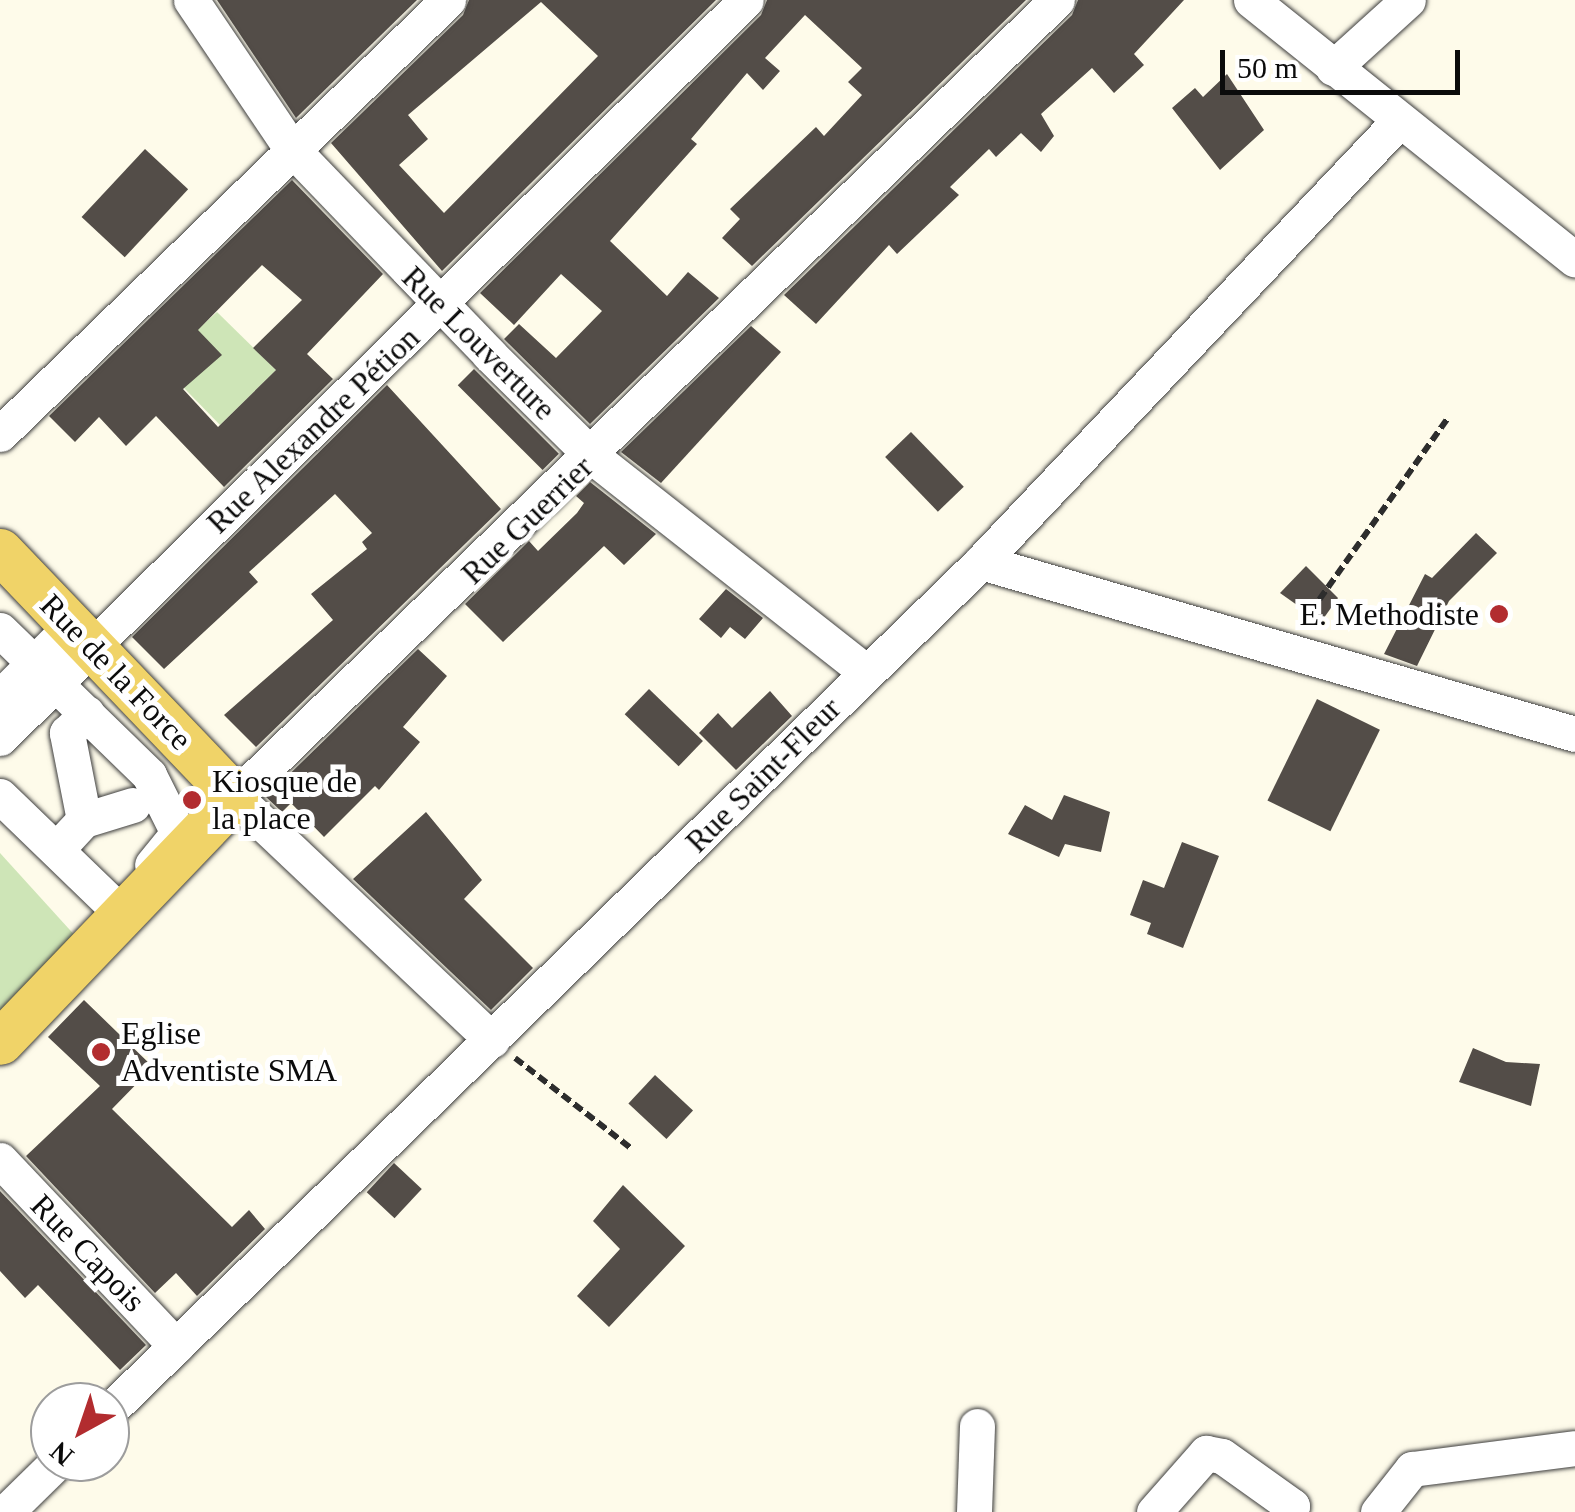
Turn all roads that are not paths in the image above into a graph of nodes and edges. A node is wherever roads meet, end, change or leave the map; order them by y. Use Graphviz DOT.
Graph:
graph roads {
  1 [pos="191,0"];
  2 [pos="448,0"];
  3 [pos="746,0"];
  4 [pos="1057,0"];
  5 [pos="1251,0"];
  6 [pos="1408,0"];
  7 [pos="1334,68"];
  8 [pos="1398,122"];
  9 [pos="291,148"];
  10 [pos="1575,260"];
  11 [pos="442,307"];
  12 [pos="0,434"];
  13 [pos="593,457"];
  14 [pos="0,551"];
  15 [pos="981,562"];
  16 [pos="0,630"];
  17 [pos="80,635"];
  18 [pos="44,671"];
  19 [pos="866,672"];
  20 [pos="0,697"];
  21 [pos="87,713"];
  22 [pos="1575,734"];
  23 [pos="0,738"];
  24 [pos="0,759"];
  25 [pos="0,773"];
  26 [pos="0,796"];
  27 [pos="235,796"];
  28 [pos="132,804"];
  29 [pos="84,820"];
  30 [pos="56,850"];
  31 [pos="117,909"];
  32 [pos="492,1040"];
  33 [pos="0,1042"];
  34 [pos="0,1160"];
  35 [pos="176,1346"];
  36 [pos="130,1391"];
  37 [pos="977,1426"];
  38 [pos="1575,1448"];
  39 [pos="37,1482"];
  40 [pos="1381,1508"];
  41 [pos="6,1512"];
  42 [pos="974,1512"];
  43 [pos="1154,1512"];
  44 [pos="1288,1512"];
  1 -- 9 [label="street, Rue Louverture"];
  2 -- 9 [label="street"];
  3 -- 11 [label="street, Rue Alexandre Pétion"];
  4 -- 13 [label="street, Rue Guerrier"];
  5 -- 7 [label="street"];
  6 -- 7 [label="street"];
  7 -- 8 [label="street"];
  8 -- 10 [label="street"];
  8 -- 15 [label="street, Rue Saint-Fleur"];
  9 -- 11 [label="street, Rue Louverture"];
  9 -- 12 [label="street"];
  11 -- 13 [label="street, Rue Louverture"];
  11 -- 17 [label="street, Rue Alexandre Pétion"];
  13 -- 19 [label="street, Rue Louverture"];
  13 -- 27 [label="street, Rue Guerrier"];
  14 -- 17 [label="main road, Rue de la Force"];
  15 -- 19 [label="street, Rue Saint-Fleur"];
  15 -- 22 [label="street"];
  16 -- 18 [label="street"];
  17 -- 18 [label="street, Rue Alexandre Pétion"];
  17 -- 27 [label="main road, Rue de la Force"];
  18 -- 20 [label="street"];
  18 -- 21 [label="street"];
  18 -- 23 [label="street"];
  19 -- 32 [label="street, Rue Saint-Fleur"];
  21 -- 29 [label="street"];
  21 -- 31 [label="street"];
  24 -- 25 [label="street"];
  26 -- 30 [label="street"];
  27 -- 31 [label="main road, Rue Guerrier"];
  27 -- 32 [label="street, Rue de la Force"];
  28 -- 29 [label="street"];
  29 -- 30 [label="street"];
  30 -- 31 [label="street"];
  31 -- 33 [label="main road, Rue Guerrier"];
  32 -- 35 [label="street, Rue Saint-Fleur"];
  34 -- 35 [label="street, Rue Capois"];
  35 -- 36 [label="street, Rue Saint-Fleur"];
  37 -- 42 [label="street"];
  38 -- 40 [label="street"];
  39 -- 41 [label="street"];
  43 -- 44 [label="street"];
}
